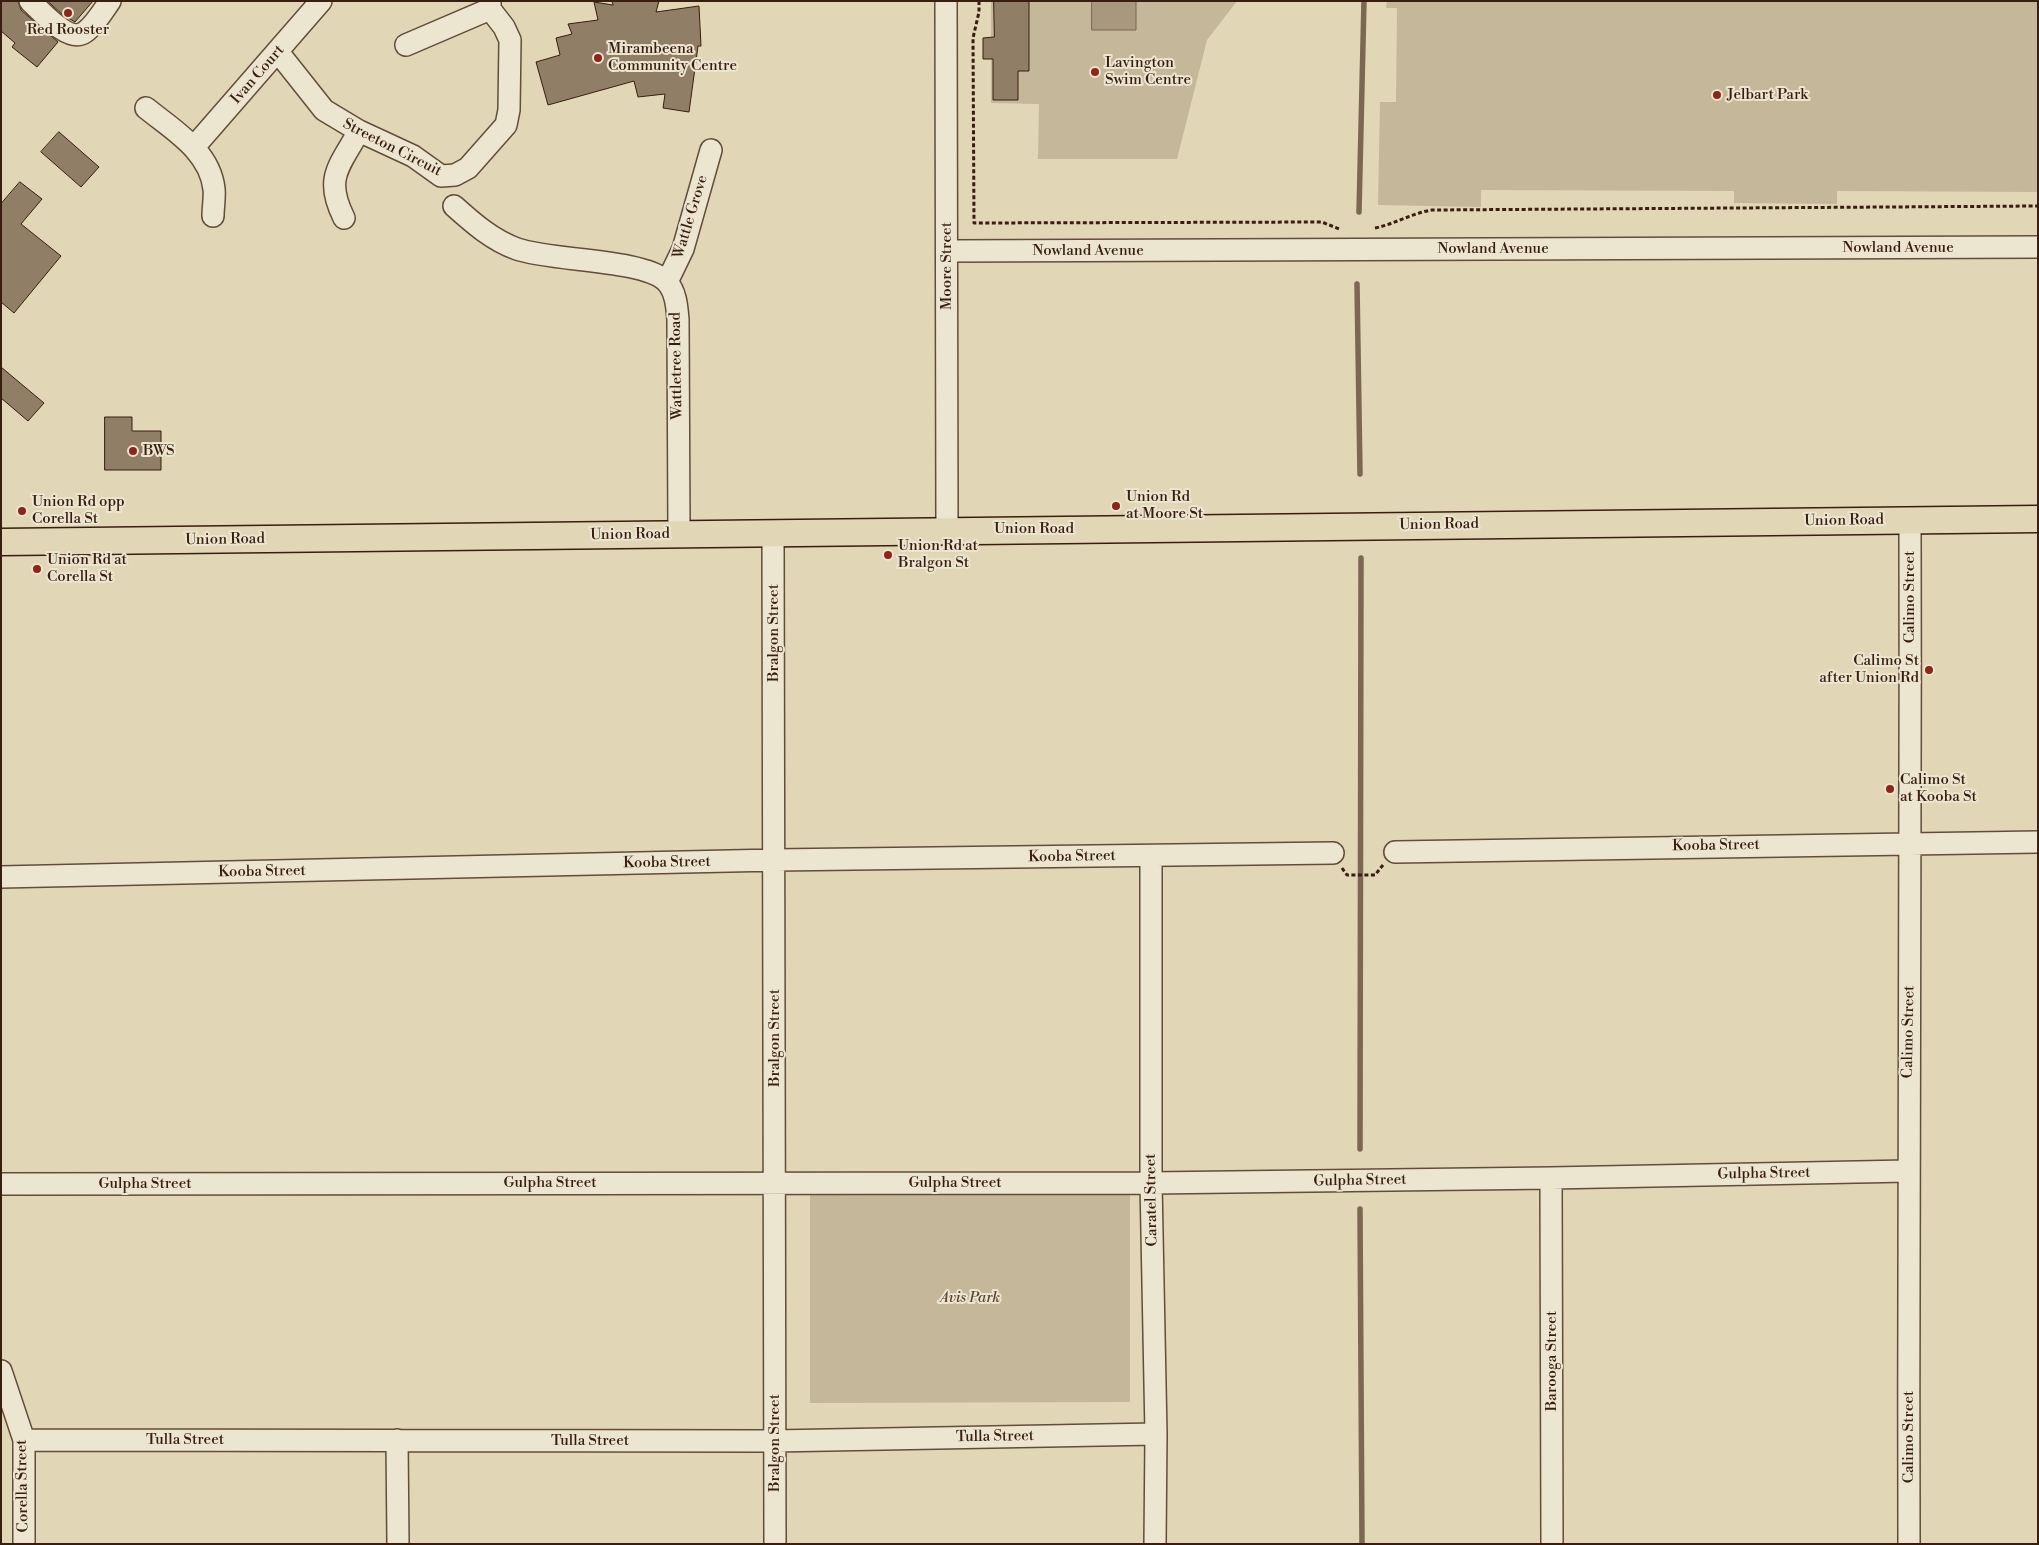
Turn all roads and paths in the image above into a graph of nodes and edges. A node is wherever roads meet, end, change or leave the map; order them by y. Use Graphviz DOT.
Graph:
graph roads {
  1 [pos="30,1"];
  2 [pos="110,1"];
  3 [pos="321,1"];
  4 [pos="946,1"];
  5 [pos="979,1"];
  6 [pos="490,5"];
  7 [pos="406,45"];
  8 [pos="278,52"];
  9 [pos="146,108"];
  10 [pos="359,131"];
  11 [pos="194,147"];
  12 [pos="712,150"];
  13 [pos="454,206"];
  14 [pos="2038,206"];
  15 [pos="213,216"];
  16 [pos="344,218"];
  17 [pos="1347,229"];
  18 [pos="1371,229"];
  19 [pos="2038,247"];
  20 [pos="948,252"];
  21 [pos="667,282"];
  22 [pos="2038,519"];
  23 [pos="1910,520"];
  24 [pos="947,530"];
  25 [pos="773,533"];
  26 [pos="679,534"];
  27 [pos="1,542"];
  28 [pos="2038,842"];
  29 [pos="1911,843"];
  30 [pos="1334,852"];
  31 [pos="1395,852"];
  32 [pos="1151,856"];
  33 [pos="775,860"];
  34 [pos="1352,875"];
  35 [pos="1371,875"];
  36 [pos="1,878"];
  37 [pos="1908,1171"];
  38 [pos="1551,1178"];
  39 [pos="776,1182"];
  40 [pos="1,1184"];
  41 [pos="1151,1184"];
  42 [pos="1,1371"];
  43 [pos="1156,1434"];
  44 [pos="24,1440"];
  45 [pos="397,1440"];
  46 [pos="774,1441"];
  47 [pos="24,1544"];
  48 [pos="398,1544"];
  49 [pos="776,1544"];
  50 [pos="1155,1544"];
  51 [pos="1552,1544"];
  52 [pos="1910,1544"];
  1 -- 2 [label="street"];
  3 -- 8 [label="street, Ivan Court"];
  4 -- 20 [label="street, Moore Street"];
  5 -- 17 [label="path"];
  6 -- 7 [label="street"];
  6 -- 10 [label="street, Streeton Circuit"];
  8 -- 10 [label="street, Streeton Circuit"];
  8 -- 11 [label="street, Ivan Court"];
  9 -- 11 [label="street"];
  10 -- 16 [label="street"];
  11 -- 15 [label="street"];
  12 -- 21 [label="street, Wattle Grove"];
  13 -- 21 [label="street"];
  14 -- 18 [label="path"];
  19 -- 20 [label="street, Nowland Avenue"];
  20 -- 24 [label="street, Moore Street"];
  21 -- 26 [label="street, Wattletree Road"];
  22 -- 23 [label="main road, Union Road"];
  23 -- 24 [label="main road, Union Road"];
  23 -- 29 [label="street, Calimo Street"];
  24 -- 25 [label="main road, Union Road"];
  25 -- 26 [label="main road, Union Road"];
  25 -- 33 [label="street, Bralgon Street"];
  26 -- 27 [label="main road, Union Road"];
  28 -- 29 [label="street, Kooba Street"];
  29 -- 31 [label="street, Kooba Street"];
  29 -- 37 [label="street, Calimo Street"];
  30 -- 32 [label="street, Kooba Street"];
  32 -- 33 [label="street, Kooba Street"];
  32 -- 41 [label="street, Caratel Street"];
  33 -- 36 [label="street, Kooba Street"];
  33 -- 39 [label="street, Bralgon Street"];
  34 -- 35 [label="path"];
  37 -- 38 [label="street, Gulpha Street"];
  37 -- 52 [label="street, Calimo Street"];
  38 -- 41 [label="street, Gulpha Street"];
  38 -- 51 [label="street, Barooga Street"];
  39 -- 40 [label="street, Gulpha Street"];
  39 -- 41 [label="street, Gulpha Street"];
  39 -- 46 [label="street, Bralgon Street"];
  41 -- 43 [label="street, Caratel Street"];
  42 -- 44 [label="street, Corella Street"];
  43 -- 46 [label="street, Tulla Street"];
  43 -- 50 [label="street, Caratel Street"];
  44 -- 45 [label="street, Tulla Street"];
  44 -- 47 [label="street, Corella Street"];
  45 -- 46 [label="street, Tulla Street"];
  45 -- 48 [label="street"];
  46 -- 49 [label="street, Bralgon Street"];
}
